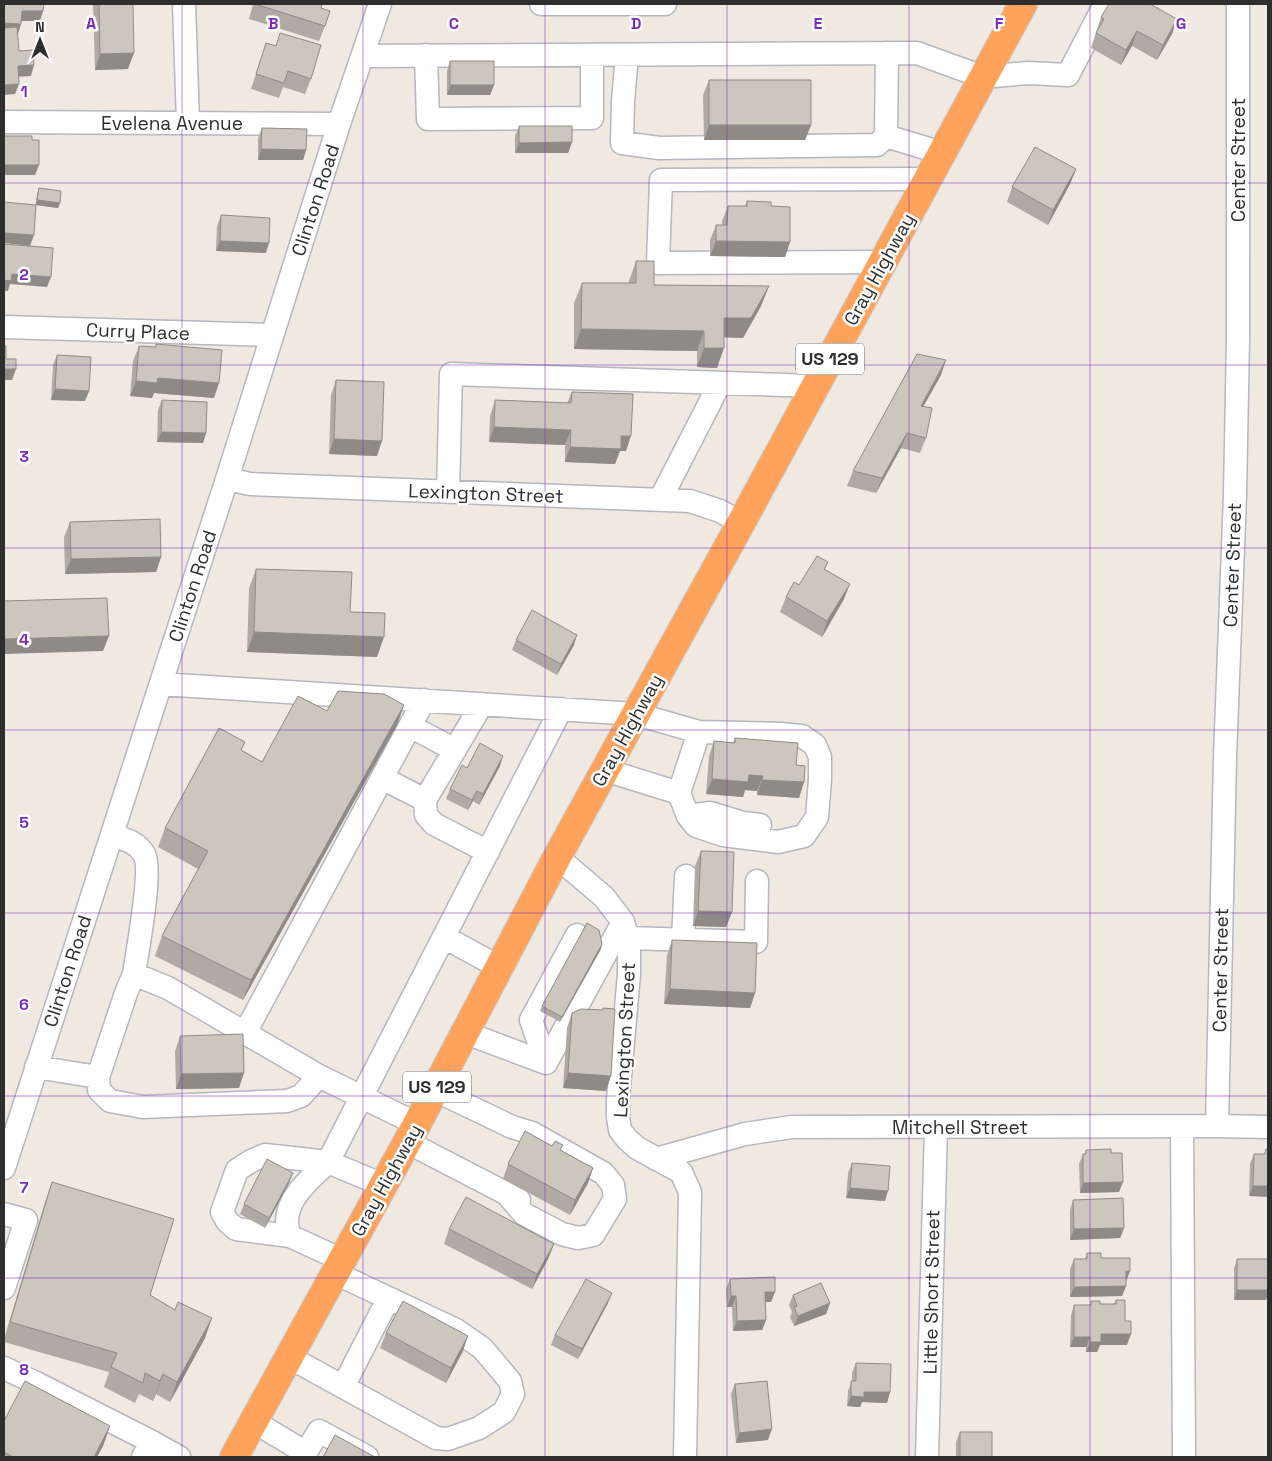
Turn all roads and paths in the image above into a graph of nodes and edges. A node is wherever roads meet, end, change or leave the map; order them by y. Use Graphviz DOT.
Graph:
graph roads {
  1 [pos="184,4"];
  2 [pos="380,4"];
  3 [pos="527,4"];
  4 [pos="541,4"];
  5 [pos="665,4"];
  6 [pos="1022,4"];
  7 [pos="1105,4"];
  8 [pos="1238,4"];
  9 [pos="887,53"];
  10 [pos="627,54"];
  11 [pos="426,55"];
  12 [pos="592,55"];
  13 [pos="363,56"];
  14 [pos="983,77"];
  15 [pos="592,118"];
  16 [pos="4,122"];
  17 [pos="188,122"];
  18 [pos="339,124"];
  19 [pos="886,136"];
  20 [pos="622,143"];
  21 [pos="942,153"];
  22 [pos="928,179"];
  23 [pos="882,262"];
  24 [pos="4,326"];
  25 [pos="272,335"];
  26 [pos="720,383"];
  27 [pos="815,386"];
  28 [pos="227,480"];
  29 [pos="448,492"];
  30 [pos="660,500"];
  31 [pos="741,523"];
  32 [pos="160,684"];
  33 [pos="424,700"];
  34 [pos="482,704"];
  35 [pos="561,709"];
  36 [pos="636,714"];
  37 [pos="410,726"];
  38 [pos="699,732"];
  39 [pos="455,750"];
  40 [pos="605,770"];
  41 [pos="382,778"];
  42 [pos="679,793"];
  43 [pos="426,800"];
  44 [pos="112,834"];
  45 [pos="488,852"];
  46 [pos="558,856"];
  47 [pos="686,876"];
  48 [pos="757,881"];
  49 [pos="626,930"];
  50 [pos="444,937"];
  51 [pos="580,938"];
  52 [pos="683,940"];
  53 [pos="499,967"];
  54 [pos="134,974"];
  55 [pos="244,1032"];
  56 [pos="466,1032"];
  57 [pos="546,1063"];
  58 [pos="36,1067"];
  59 [pos="319,1076"];
  60 [pos="98,1077"];
  61 [pos="435,1090"];
  62 [pos="361,1096"];
  63 [pos="1217,1126"];
  64 [pos="936,1127"];
  65 [pos="1182,1127"];
  66 [pos="1268,1127"];
  67 [pos="412,1133"];
  68 [pos="656,1158"];
  69 [pos="328,1162"];
  70 [pos="4,1168"];
  71 [pos="383,1185"];
  72 [pos="4,1214"];
  73 [pos="290,1236"];
  74 [pos="338,1267"];
  75 [pos="4,1288"];
  76 [pos="388,1298"];
  77 [pos="289,1357"];
  78 [pos="4,1368"];
  79 [pos="343,1386"];
  80 [pos="253,1421"];
  81 [pos="148,1450"];
  82 [pos="305,1455"];
  83 [pos="179,1457"];
  84 [pos="234,1457"];
  85 [pos="367,1457"];
  86 [pos="685,1457"];
  87 [pos="927,1457"];
  88 [pos="1184,1457"];
  1 -- 17 [label="street"];
  2 -- 13 [label="street, Clinton Road"];
  3 -- 4 [label="street"];
  4 -- 5 [label="street"];
  6 -- 14 [label="highway, Gray Highway / US 129"];
  7 -- 14 [label="street"];
  8 -- 63 [label="street, Center Street"];
  9 -- 10 [label="street"];
  9 -- 14 [label="street"];
  9 -- 19 [label="street"];
  10 -- 12 [label="street"];
  10 -- 20 [label="street"];
  11 -- 12 [label="street"];
  11 -- 13 [label="street"];
  11 -- 15 [label="street"];
  12 -- 15 [label="street"];
  13 -- 18 [label="street, Clinton Road"];
  14 -- 21 [label="highway, Gray Highway / US 129"];
  15 -- 20 [label="street"];
  16 -- 17 [label="street, Evelena Avenue"];
  17 -- 18 [label="street, Evelena Avenue"];
  18 -- 25 [label="street, Clinton Road"];
  19 -- 20 [label="street"];
  19 -- 21 [label="street"];
  21 -- 22 [label="highway, Gray Highway / US 129"];
  22 -- 23 [label="highway, Gray Highway / US 129"];
  22 -- 23 [label="street"];
  23 -- 27 [label="highway, Gray Highway / US 129"];
  24 -- 25 [label="street, Curry Place"];
  25 -- 28 [label="street, Clinton Road"];
  26 -- 27 [label="street"];
  26 -- 29 [label="street"];
  26 -- 30 [label="street"];
  27 -- 31 [label="highway, Gray Highway / US 129"];
  28 -- 29 [label="street, Lexington Street"];
  28 -- 32 [label="street, Clinton Road"];
  29 -- 30 [label="street, Lexington Street"];
  30 -- 31 [label="street, Lexington Street"];
  31 -- 36 [label="highway, Gray Highway / US 129"];
  32 -- 33 [label="street"];
  32 -- 44 [label="street, Clinton Road"];
  33 -- 34 [label="street"];
  33 -- 37 [label="street"];
  34 -- 35 [label="street"];
  34 -- 39 [label="street"];
  35 -- 36 [label="street"];
  35 -- 45 [label="street"];
  36 -- 38 [label="street"];
  36 -- 40 [label="highway, Gray Highway / US 129"];
  37 -- 39 [label="street"];
  37 -- 41 [label="street"];
  38 -- 42 [label="street"];
  38 -- 42 [label="street"];
  39 -- 43 [label="street"];
  40 -- 42 [label="street"];
  40 -- 46 [label="highway, Gray Highway / US 129"];
  41 -- 43 [label="street"];
  41 -- 55 [label="street"];
  43 -- 45 [label="street"];
  44 -- 54 [label="street"];
  44 -- 58 [label="street, Clinton Road"];
  45 -- 50 [label="street"];
  46 -- 49 [label="street"];
  46 -- 53 [label="highway, Gray Highway / US 129"];
  47 -- 52 [label="street"];
  48 -- 52 [label="street"];
  49 -- 52 [label="street"];
  49 -- 57 [label="street"];
  49 -- 68 [label="street, Lexington Street"];
  50 -- 53 [label="street"];
  50 -- 62 [label="street"];
  51 -- 57 [label="street"];
  53 -- 56 [label="highway, Gray Highway / US 129"];
  54 -- 55 [label="street"];
  54 -- 60 [label="street"];
  55 -- 59 [label="street"];
  56 -- 57 [label="street"];
  56 -- 61 [label="highway, Gray Highway / US 129"];
  58 -- 60 [label="street"];
  58 -- 70 [label="street, Clinton Road"];
  59 -- 60 [label="street"];
  59 -- 62 [label="street"];
  61 -- 67 [label="highway, Gray Highway / US 129"];
  61 -- 67 [label="street"];
  62 -- 67 [label="street"];
  62 -- 69 [label="street"];
  63 -- 65 [label="street, Mitchell Street"];
  63 -- 66 [label="street, Mitchell Street"];
  64 -- 65 [label="street, Mitchell Street"];
  64 -- 68 [label="street, Mitchell Street"];
  64 -- 87 [label="street, Little Short Street"];
  65 -- 88 [label="street"];
  67 -- 71 [label="highway, Gray Highway / US 129"];
  68 -- 86 [label="street, Lexington Street"];
  69 -- 71 [label="street"];
  69 -- 73 [label="street"];
  69 -- 73 [label="street"];
  71 -- 74 [label="highway, Gray Highway / US 129"];
  72 -- 75 [label="street"];
  73 -- 74 [label="street"];
  74 -- 76 [label="street"];
  74 -- 77 [label="highway, Gray Highway / US 129"];
  76 -- 79 [label="street"];
  76 -- 79 [label="street"];
  77 -- 79 [label="street"];
  77 -- 80 [label="highway, Gray Highway / US 129"];
  78 -- 81 [label="street"];
  80 -- 82 [label="street"];
  80 -- 84 [label="highway, Gray Highway / US 129"];
  81 -- 83 [label="street"];
  82 -- 85 [label="street"];
}
